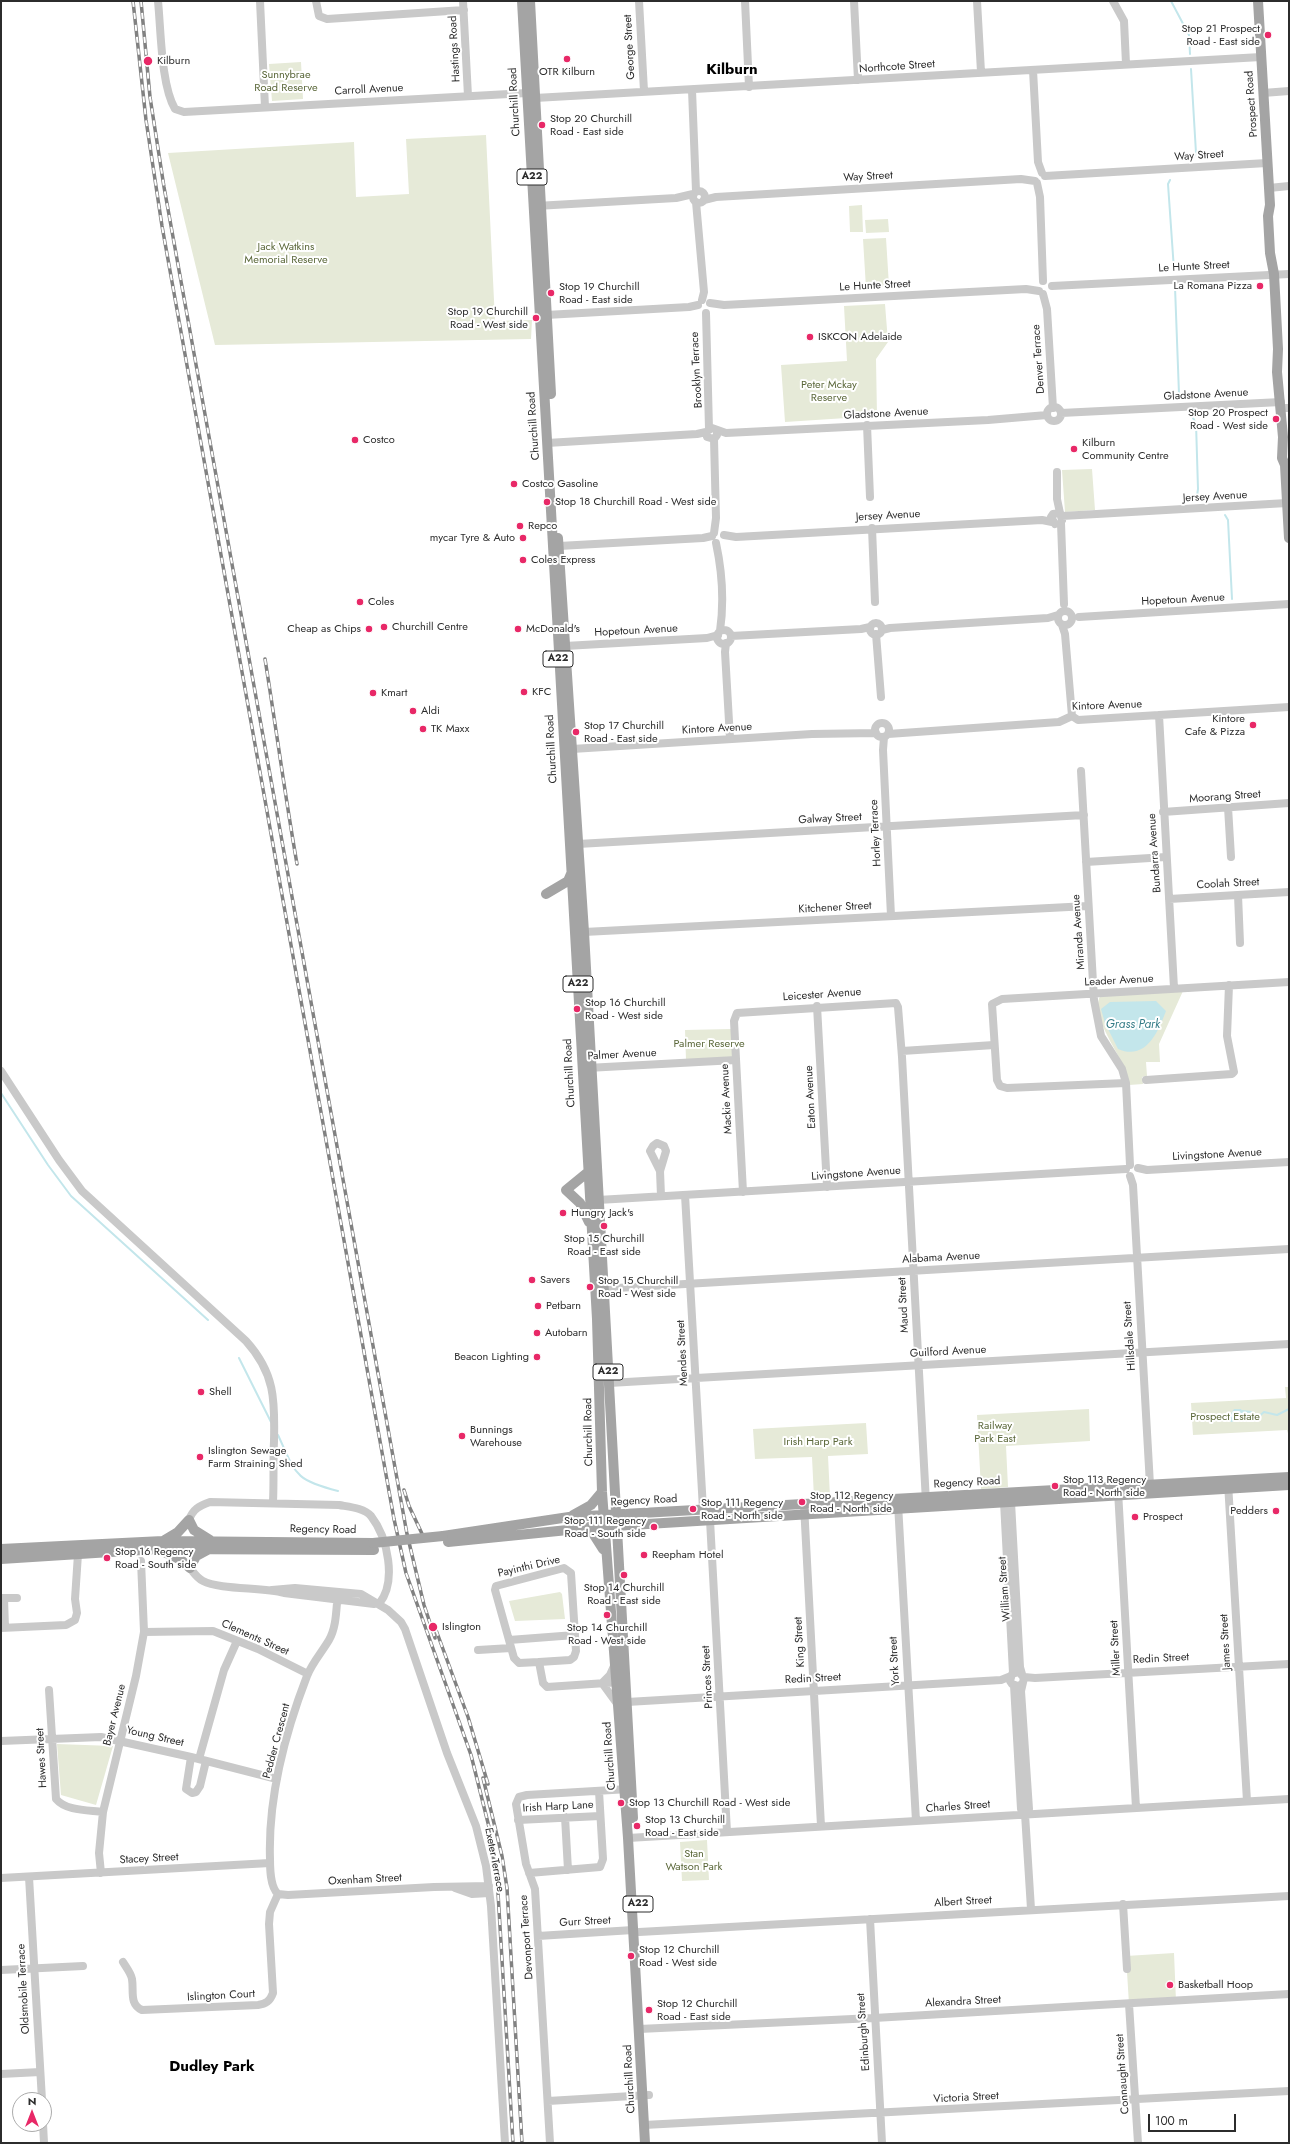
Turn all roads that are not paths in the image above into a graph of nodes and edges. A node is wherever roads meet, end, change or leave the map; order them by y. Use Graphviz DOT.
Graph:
graph roads {
  1 [pos="158,1"];
  2 [pos="260,1"];
  3 [pos="316,1"];
  4 [pos="463,1"];
  5 [pos="522,1"];
  6 [pos="530,1"];
  7 [pos="639,1"];
  8 [pos="745,1"];
  9 [pos="854,1"];
  10 [pos="977,1"];
  11 [pos="1113,1"];
  12 [pos="1258,1"];
  13 [pos="464,10"];
  14 [pos="1260,57"];
  15 [pos="1126,64"];
  16 [pos="1033,70"];
  17 [pos="981,72"];
  18 [pos="858,80"];
  19 [pos="749,87"];
  20 [pos="692,90"];
  21 [pos="1289,91"];
  22 [pos="644,92"];
  23 [pos="1263,93"];
  24 [pos="468,96"];
  25 [pos="531,96"];
  26 [pos="265,107"];
  27 [pos="1268,163"];
  28 [pos="1039,178"];
  29 [pos="1289,186"];
  30 [pos="1269,188"];
  31 [pos="698,197"];
  32 [pos="537,206"];
  33 [pos="1273,269"];
  34 [pos="1289,274"];
  35 [pos="1045,288"];
  36 [pos="704,305"];
  37 [pos="546,315"];
  38 [pos="547,330"];
  39 [pos="541,353"];
  40 [pos="1284,406"];
  41 [pos="1053,408"];
  42 [pos="1061,413"];
  43 [pos="1047,415"];
  44 [pos="867,426"];
  45 [pos="712,434"];
  46 [pos="550,443"];
  47 [pos="1057,472"];
  48 [pos="1288,490"];
  49 [pos="870,496"];
  50 [pos="1287,503"];
  51 [pos="1057,519"];
  52 [pos="872,528"];
  53 [pos="718,538"];
  54 [pos="1289,538"];
  55 [pos="559,546"];
  56 [pos="876,602"];
  57 [pos="1289,604"];
  58 [pos="1066,616"];
  59 [pos="876,629"];
  60 [pos="724,637"];
  61 [pos="566,646"];
  62 [pos="881,697"];
  63 [pos="1289,707"];
  64 [pos="1160,715"];
  65 [pos="1072,716"];
  66 [pos="882,733"];
  67 [pos="730,739"];
  68 [pos="572,749"];
  69 [pos="1081,772"];
  70 [pos="1289,803"];
  71 [pos="1228,807"];
  72 [pos="1163,812"];
  73 [pos="1084,814"];
  74 [pos="888,827"];
  75 [pos="578,844"];
  76 [pos="1166,857"];
  77 [pos="1231,857"];
  78 [pos="1086,862"];
  79 [pos="571,874"];
  80 [pos="1289,892"];
  81 [pos="546,894"];
  82 [pos="1238,895"];
  83 [pos="1169,899"];
  84 [pos="1088,906"];
  85 [pos="892,916"];
  86 [pos="584,932"];
  87 [pos="1240,943"];
  88 [pos="1289,982"];
  89 [pos="1229,985"];
  90 [pos="1174,988"];
  91 [pos="1094,994"];
  92 [pos="817,1006"];
  93 [pos="898,1007"];
  94 [pos="744,1011"];
  95 [pos="994,1045"];
  96 [pos="902,1050"];
  97 [pos="736,1060"];
  98 [pos="586,1068"];
  99 [pos="1,1071"];
  100 [pos="1146,1080"];
  101 [pos="1126,1083"];
  102 [pos="1289,1162"];
  103 [pos="660,1171"];
  104 [pos="1134,1171"];
  105 [pos="588,1172"];
  106 [pos="909,1182"];
  107 [pos="827,1187"];
  108 [pos="743,1192"];
  109 [pos="685,1195"];
  110 [pos="661,1196"];
  111 [pos="598,1200"];
  112 [pos="591,1228"];
  113 [pos="1289,1249"];
  114 [pos="1136,1258"];
  115 [pos="914,1271"];
  116 [pos="690,1283"];
  117 [pos="599,1289"];
  118 [pos="1289,1344"];
  119 [pos="1142,1351"];
  120 [pos="918,1364"];
  121 [pos="695,1377"];
  122 [pos="609,1383"];
  123 [pos="1289,1476"];
  124 [pos="1150,1485"];
  125 [pos="1228,1485"];
  126 [pos="1289,1485"];
  127 [pos="1118,1491"];
  128 [pos="602,1492"];
  129 [pos="273,1502"];
  130 [pos="926,1502"];
  131 [pos="1008,1502"];
  132 [pos="898,1504"];
  133 [pos="703,1510"];
  134 [pos="804,1510"];
  135 [pos="616,1514"];
  136 [pos="604,1515"];
  137 [pos="569,1517"];
  138 [pos="188,1520"];
  139 [pos="710,1520"];
  140 [pos="616,1525"];
  141 [pos="605,1526"];
  142 [pos="589,1527"];
  143 [pos="444,1540"];
  144 [pos="212,1544"];
  145 [pos="161,1545"];
  146 [pos="1,1549"];
  147 [pos="77,1550"];
  148 [pos="606,1551"];
  149 [pos="1,1559"];
  150 [pos="141,1561"];
  151 [pos="190,1568"];
  152 [pos="338,1596"];
  153 [pos="3,1598"];
  154 [pos="17,1598"];
  155 [pos="379,1604"];
  156 [pos="3,1628"];
  157 [pos="144,1632"];
  158 [pos="575,1636"];
  159 [pos="237,1641"];
  160 [pos="510,1644"];
  161 [pos="478,1650"];
  162 [pos="538,1662"];
  163 [pos="616,1663"];
  164 [pos="1289,1664"];
  165 [pos="1238,1666"];
  166 [pos="1128,1672"];
  167 [pos="308,1674"];
  168 [pos="1018,1679"];
  169 [pos="621,1682"];
  170 [pos="602,1683"];
  171 [pos="907,1685"];
  172 [pos="49,1690"];
  173 [pos="814,1690"];
  174 [pos="720,1696"];
  175 [pos="623,1704"];
  176 [pos="52,1738"];
  177 [pos="1,1741"];
  178 [pos="120,1741"];
  179 [pos="191,1757"];
  180 [pos="203,1760"];
  181 [pos="277,1779"];
  182 [pos="628,1789"];
  183 [pos="599,1791"];
  184 [pos="1289,1799"];
  185 [pos="1247,1801"];
  186 [pos="1136,1808"];
  187 [pos="102,1812"];
  188 [pos="1025,1814"];
  189 [pos="600,1816"];
  190 [pos="564,1817"];
  191 [pos="518,1820"];
  192 [pos="916,1821"];
  193 [pos="821,1826"];
  194 [pos="727,1832"];
  195 [pos="631,1838"];
  196 [pos="270,1863"];
  197 [pos="568,1870"];
  198 [pos="101,1873"];
  199 [pos="529,1873"];
  200 [pos="1,1878"];
  201 [pos="29,1878"];
  202 [pos="489,1890"];
  203 [pos="278,1894"];
  204 [pos="1289,1896"];
  205 [pos="1123,1904"];
  206 [pos="1031,1909"];
  207 [pos="870,1919"];
  208 [pos="636,1931"];
  209 [pos="538,1936"];
  210 [pos="123,1962"];
  211 [pos="83,1966"];
  212 [pos="34,1968"];
  213 [pos="1127,1969"];
  214 [pos="1,1970"];
  215 [pos="1289,1994"];
  216 [pos="1129,2004"];
  217 [pos="874,2018"];
  218 [pos="642,2029"];
  219 [pos="40,2072"];
  220 [pos="1,2074"];
  221 [pos="1289,2091"];
  222 [pos="41,2092"];
  223 [pos="645,2095"];
  224 [pos="1135,2100"];
  225 [pos="548,2101"];
  226 [pos="881,2113"];
  227 [pos="647,2125"];
  228 [pos="43,2132"];
  229 [pos="44,2143"];
  230 [pos="504,2143"];
  231 [pos="550,2143"];
  232 [pos="645,2143"];
  233 [pos="652,2143"];
  234 [pos="882,2143"];
  235 [pos="1138,2143"];
  1 -- 26 [label="street, Carroll Avenue"];
  2 -- 26 [label="street"];
  3 -- 13 [label="street"];
  4 -- 13 [label="street, Hastings Road"];
  5 -- 25 [label="main road, Churchill Road / A22"];
  6 -- 25 [label="main road, Churchill Road / A22"];
  7 -- 22 [label="street, George Street"];
  8 -- 19 [label="street"];
  9 -- 18 [label="street"];
  10 -- 17 [label="street"];
  11 -- 15 [label="street"];
  12 -- 14 [label="main road, Prospect Road"];
  13 -- 24 [label="street, Hastings Road"];
  14 -- 15 [label="street, Northcote Street"];
  14 -- 23 [label="main road, Prospect Road"];
  15 -- 16 [label="street, Northcote Street"];
  16 -- 17 [label="street, Northcote Street"];
  16 -- 28 [label="street, Denver Terrace"];
  17 -- 18 [label="street, Northcote Street"];
  18 -- 19 [label="street, Northcote Street"];
  19 -- 20 [label="street, Northcote Street"];
  20 -- 22 [label="street, Northcote Street"];
  20 -- 31 [label="street, Brooklyn Terrace"];
  21 -- 23 [label="street"];
  22 -- 25 [label="street, Northcote Street"];
  23 -- 27 [label="main road, Prospect Road"];
  24 -- 25 [label="street, Carroll Avenue"];
  24 -- 26 [label="street, Carroll Avenue"];
  25 -- 32 [label="main road, Churchill Road / A22"];
  27 -- 28 [label="street, Way Street"];
  27 -- 30 [label="main road, Prospect Road"];
  28 -- 31 [label="street, Way Street"];
  28 -- 35 [label="street, Denver Terrace"];
  29 -- 30 [label="street"];
  30 -- 33 [label="main road, Prospect Road"];
  31 -- 32 [label="street, Way Street"];
  31 -- 36 [label="street, Brooklyn Terrace"];
  32 -- 37 [label="main road, Churchill Road / A22"];
  32 -- 39 [label="main road, Churchill Road / A22"];
  33 -- 34 [label="street, Le Hunte Street"];
  33 -- 35 [label="street, Le Hunte Street"];
  33 -- 40 [label="main road, Prospect Road"];
  35 -- 36 [label="street, Le Hunte Street"];
  35 -- 41 [label="street, Denver Terrace"];
  36 -- 37 [label="street, Le Hunte Street"];
  36 -- 45 [label="street, Brooklyn Terrace"];
  37 -- 38 [label="main road, Churchill Road / A22"];
  38 -- 39 [label="main road"];
  38 -- 46 [label="main road, Churchill Road / A22"];
  39 -- 46 [label="main road, Churchill Road / A22"];
  40 -- 42 [label="street, Gladstone Avenue"];
  40 -- 48 [label="main road, Prospect Road"];
  41 -- 42 [label="street"];
  41 -- 43 [label="street"];
  42 -- 43 [label="street"];
  43 -- 44 [label="street, Gladstone Avenue"];
  44 -- 45 [label="street, Gladstone Avenue"];
  44 -- 49 [label="street"];
  45 -- 46 [label="street, Gladstone Avenue"];
  45 -- 53 [label="street, Brooklyn Terrace"];
  46 -- 55 [label="main road, Churchill Road / A22"];
  46 -- 79 [label="main road, Churchill Road / A22"];
  47 -- 51 [label="street"];
  48 -- 50 [label="main road, Prospect Road"];
  50 -- 51 [label="street, Jersey Avenue"];
  50 -- 54 [label="main road, Prospect Road"];
  51 -- 52 [label="street, Jersey Avenue"];
  51 -- 58 [label="street"];
  52 -- 53 [label="street, Jersey Avenue"];
  52 -- 56 [label="street"];
  53 -- 55 [label="street, Jersey Avenue"];
  53 -- 60 [label="street, Brooklyn Terrace"];
  55 -- 61 [label="main road, Churchill Road / A22"];
  57 -- 58 [label="street, Hopetoun Avenue"];
  58 -- 59 [label="street, Hopetoun Avenue"];
  58 -- 65 [label="street"];
  59 -- 60 [label="street, Hopetoun Avenue"];
  59 -- 62 [label="street"];
  60 -- 61 [label="street, Hopetoun Avenue"];
  60 -- 67 [label="street, Brooklyn Terrace"];
  61 -- 68 [label="main road, Churchill Road / A22"];
  63 -- 64 [label="street, Kintore Avenue"];
  64 -- 65 [label="street, Kintore Avenue"];
  64 -- 72 [label="street, Bundarra Avenue"];
  65 -- 66 [label="street, Kintore Avenue"];
  66 -- 67 [label="street, Kintore Avenue"];
  66 -- 74 [label="street, Horley Terrace"];
  67 -- 68 [label="street, Kintore Avenue"];
  68 -- 75 [label="main road, Churchill Road / A22"];
  69 -- 73 [label="street, Miranda Avenue"];
  70 -- 71 [label="street, Moorang Street"];
  71 -- 72 [label="street, Moorang Street"];
  71 -- 77 [label="street"];
  72 -- 76 [label="street, Bundarra Avenue"];
  73 -- 74 [label="street, Galway Street"];
  73 -- 78 [label="street, Miranda Avenue"];
  74 -- 75 [label="street, Galway Street"];
  74 -- 85 [label="street, Horley Terrace"];
  75 -- 86 [label="main road, Churchill Road / A22"];
  76 -- 78 [label="street"];
  76 -- 83 [label="street, Bundarra Avenue"];
  78 -- 84 [label="street, Miranda Avenue"];
  79 -- 81 [label="main road"];
  79 -- 98 [label="main road, Churchill Road / A22"];
  80 -- 82 [label="street, Coolah Street"];
  82 -- 83 [label="street, Coolah Street"];
  82 -- 87 [label="street"];
  83 -- 90 [label="street, Bundarra Avenue"];
  84 -- 85 [label="street, Kitchener Street"];
  84 -- 91 [label="street, Miranda Avenue"];
  85 -- 86 [label="street, Kitchener Street"];
  86 -- 98 [label="main road, Churchill Road / A22"];
  88 -- 89 [label="street, Leader Avenue"];
  89 -- 90 [label="street, Leader Avenue"];
  89 -- 100 [label="street"];
  90 -- 91 [label="street, Leader Avenue"];
  91 -- 95 [label="street, Leader Avenue"];
  91 -- 101 [label="street, Miranda Avenue"];
  92 -- 93 [label="street, Leicester Avenue"];
  92 -- 94 [label="street, Leicester Avenue"];
  92 -- 107 [label="street, Eaton Avenue"];
  93 -- 96 [label="street, Maud Street"];
  94 -- 97 [label="street, Mackie Avenue"];
  95 -- 96 [label="street"];
  95 -- 101 [label="street, Leader Avenue"];
  96 -- 106 [label="street, Maud Street"];
  97 -- 98 [label="street, Palmer Avenue"];
  97 -- 108 [label="street, Mackie Avenue"];
  98 -- 105 [label="main road, Churchill Road / A22"];
  98 -- 111 [label="main road, Churchill Road / A22"];
  99 -- 129 [label="street"];
  101 -- 104 [label="street, Hillsdale Street"];
  102 -- 104 [label="street, Livingstone Avenue"];
  103 -- 110 [label="street"];
  104 -- 106 [label="street, Livingstone Avenue"];
  104 -- 114 [label="street, Hillsdale Street"];
  105 -- 112 [label="main road, Churchill Road / A22"];
  105 -- 112 [label="main road"];
  106 -- 107 [label="street, Livingstone Avenue"];
  106 -- 115 [label="street, Maud Street"];
  107 -- 108 [label="street, Livingstone Avenue"];
  108 -- 109 [label="street, Livingstone Avenue"];
  109 -- 110 [label="street, Livingstone Avenue"];
  109 -- 116 [label="street, Mendes Street"];
  110 -- 111 [label="street, Livingstone Avenue"];
  111 -- 117 [label="main road, Churchill Road / A22"];
  112 -- 117 [label="main road, Churchill Road / A22"];
  113 -- 114 [label="street, Alabama Avenue"];
  114 -- 115 [label="street, Alabama Avenue"];
  114 -- 119 [label="street, Hillsdale Street"];
  115 -- 116 [label="street, Alabama Avenue"];
  115 -- 120 [label="street, Maud Street"];
  116 -- 117 [label="street, Alabama Avenue"];
  116 -- 121 [label="street, Mendes Street"];
  117 -- 122 [label="main road, Churchill Road / A22"];
  117 -- 128 [label="main road, Churchill Road / A22"];
  118 -- 119 [label="street, Guilford Avenue"];
  119 -- 120 [label="street, Guilford Avenue"];
  119 -- 124 [label="street, Hillsdale Street"];
  120 -- 121 [label="street, Guilford Avenue"];
  120 -- 130 [label="street, Maud Street"];
  121 -- 122 [label="street, Guilford Avenue"];
  121 -- 133 [label="street, Mendes Street"];
  122 -- 135 [label="main road, Churchill Road / A22"];
  123 -- 125 [label="main road, Regency Road"];
  124 -- 125 [label="main road, Regency Road"];
  124 -- 127 [label="main road, Regency Road"];
  125 -- 126 [label="main road, Regency Road"];
  125 -- 127 [label="main road, Regency Road"];
  125 -- 165 [label="street, James Street"];
  127 -- 130 [label="main road, Regency Road"];
  127 -- 131 [label="main road, Regency Road"];
  127 -- 166 [label="street, Miller Street"];
  128 -- 136 [label="main road, Churchill Road / A22"];
  128 -- 137 [label="main road"];
  129 -- 138 [label="street"];
  129 -- 155 [label="street"];
  130 -- 131 [label="main road, Regency Road"];
  130 -- 132 [label="main road, Regency Road"];
  131 -- 168 [label="street, William Street"];
  132 -- 134 [label="main road, Regency Road"];
  132 -- 171 [label="street, York Street"];
  133 -- 134 [label="main road, Regency Road"];
  133 -- 135 [label="main road, Regency Road"];
  134 -- 139 [label="main road, Regency Road"];
  134 -- 173 [label="street, King Street"];
  135 -- 136 [label="main road, Regency Road"];
  135 -- 140 [label="main road, Churchill Road / A22"];
  136 -- 137 [label="main road, Regency Road"];
  136 -- 141 [label="main road, Churchill Road / A22"];
  137 -- 143 [label="main road, Regency Road"];
  138 -- 144 [label="main road"];
  138 -- 145 [label="main road"];
  139 -- 140 [label="main road, Regency Road"];
  139 -- 174 [label="street, Princes Street"];
  140 -- 141 [label="main road, Regency Road"];
  140 -- 169 [label="main road, Churchill Road / A22"];
  141 -- 142 [label="main road, Regency Road"];
  141 -- 148 [label="main road, Churchill Road / A22"];
  142 -- 143 [label="main road, Regency Road"];
  142 -- 148 [label="main road"];
  143 -- 144 [label="main road, Regency Road"];
  144 -- 145 [label="main road, Regency Road"];
  144 -- 151 [label="main road"];
  145 -- 147 [label="main road, Regency Road"];
  145 -- 151 [label="main road"];
  146 -- 147 [label="main road, Regency Road"];
  147 -- 149 [label="main road, Regency Road"];
  147 -- 156 [label="street"];
  148 -- 163 [label="main road, Churchill Road / A22"];
  150 -- 157 [label="street, Bayer Avenue"];
  151 -- 152 [label="street"];
  152 -- 155 [label="street"];
  152 -- 167 [label="street, Pedder Crescent"];
  153 -- 154 [label="street"];
  153 -- 156 [label="street"];
  155 -- 202 [label="street, Exeter Terrace"];
  157 -- 159 [label="street, Clements Street"];
  157 -- 178 [label="street, Bayer Avenue"];
  158 -- 160 [label="street"];
  158 -- 160 [label="street, Payinthi Drive"];
  158 -- 162 [label="street, Payinthi Drive"];
  159 -- 167 [label="street, Clements Street"];
  159 -- 180 [label="street"];
  160 -- 161 [label="street"];
  160 -- 162 [label="street, Payinthi Drive"];
  162 -- 170 [label="street"];
  163 -- 169 [label="main road, Churchill Road / A22"];
  163 -- 170 [label="street"];
  164 -- 165 [label="street, Redin Street"];
  165 -- 166 [label="street, Redin Street"];
  165 -- 185 [label="street, James Street"];
  166 -- 168 [label="street, Redin Street"];
  166 -- 186 [label="street, Miller Street"];
  167 -- 181 [label="street, Pedder Crescent"];
  168 -- 171 [label="street, Redin Street"];
  168 -- 188 [label="street, William Street"];
  169 -- 170 [label="street"];
  169 -- 175 [label="main road, Churchill Road / A22"];
  170 -- 175 [label="street"];
  171 -- 173 [label="street, Redin Street"];
  171 -- 192 [label="street, York Street"];
  172 -- 176 [label="street, Hawes Street"];
  173 -- 174 [label="street, Redin Street"];
  173 -- 193 [label="street, King Street"];
  174 -- 175 [label="street, Redin Street"];
  174 -- 194 [label="street, Princes Street"];
  175 -- 182 [label="main road, Churchill Road / A22"];
  176 -- 177 [label="street, Young Street"];
  176 -- 178 [label="street, Young Street"];
  176 -- 187 [label="street, Hawes Street"];
  178 -- 179 [label="street, Young Street"];
  178 -- 187 [label="street, Bayer Avenue"];
  179 -- 180 [label="street, Young Street"];
  179 -- 180 [label="street"];
  180 -- 181 [label="street, Young Street"];
  181 -- 196 [label="street, Pedder Crescent"];
  182 -- 183 [label="street, Devonport Terrace"];
  182 -- 195 [label="main road, Churchill Road / A22"];
  183 -- 189 [label="street"];
  183 -- 191 [label="street, Devonport Terrace"];
  184 -- 185 [label="street, Charles Street"];
  185 -- 186 [label="street, Charles Street"];
  186 -- 188 [label="street, Charles Street"];
  187 -- 198 [label="street, Bayer Avenue"];
  188 -- 192 [label="street, Charles Street"];
  188 -- 206 [label="street, William Street"];
  189 -- 190 [label="street, Irish Harp Lane"];
  189 -- 197 [label="street"];
  190 -- 191 [label="street, Irish Harp Lane"];
  190 -- 197 [label="street"];
  191 -- 199 [label="street, Devonport Terrace"];
  192 -- 193 [label="street, Charles Street"];
  193 -- 194 [label="street, Charles Street"];
  194 -- 195 [label="street, Charles Street"];
  195 -- 208 [label="main road, Churchill Road / A22"];
  196 -- 198 [label="street, Stacey Street"];
  196 -- 203 [label="street, Pedder Crescent"];
  197 -- 199 [label="street"];
  198 -- 201 [label="street, Stacey Street"];
  199 -- 209 [label="street, Devonport Terrace"];
  200 -- 201 [label="street, Stacey Street"];
  201 -- 212 [label="street, Oldsmobile Terrace"];
  202 -- 203 [label="street, Oxenham Street"];
  202 -- 230 [label="street, Exeter Terrace"];
  203 -- 210 [label="street, Islington Court"];
  204 -- 205 [label="street, Albert Street"];
  205 -- 206 [label="street, Albert Street"];
  205 -- 213 [label="street"];
  206 -- 207 [label="street, Albert Street"];
  207 -- 208 [label="street, Albert Street"];
  207 -- 217 [label="street, Edinburgh Street"];
  208 -- 209 [label="street, Gurr Street"];
  208 -- 218 [label="main road, Churchill Road / A22"];
  209 -- 225 [label="street, Devonport Terrace"];
  211 -- 212 [label="street"];
  212 -- 214 [label="street"];
  212 -- 219 [label="street, Oldsmobile Terrace"];
  215 -- 216 [label="street, Alexandra Street"];
  216 -- 217 [label="street, Alexandra Street"];
  216 -- 224 [label="street, Connaught Street"];
  217 -- 218 [label="street, Alexandra Street"];
  217 -- 226 [label="street, Edinburgh Street"];
  218 -- 223 [label="main road, Churchill Road / A22"];
  219 -- 220 [label="street"];
  219 -- 222 [label="street, Oldsmobile Terrace"];
  221 -- 224 [label="street, Victoria Street"];
  223 -- 225 [label="street"];
  223 -- 227 [label="main road, Churchill Road / A22"];
  224 -- 226 [label="street, Victoria Street"];
  224 -- 235 [label="street, Connaught Street"];
  225 -- 231 [label="street, Devonport Terrace"];
  226 -- 227 [label="street, Victoria Street"];
  226 -- 234 [label="street, Edinburgh Street"];
  227 -- 232 [label="main road, Churchill Road / A22"];
  227 -- 233 [label="main road, Churchill Road / A22"];
  228 -- 229 [label="street"];
}
